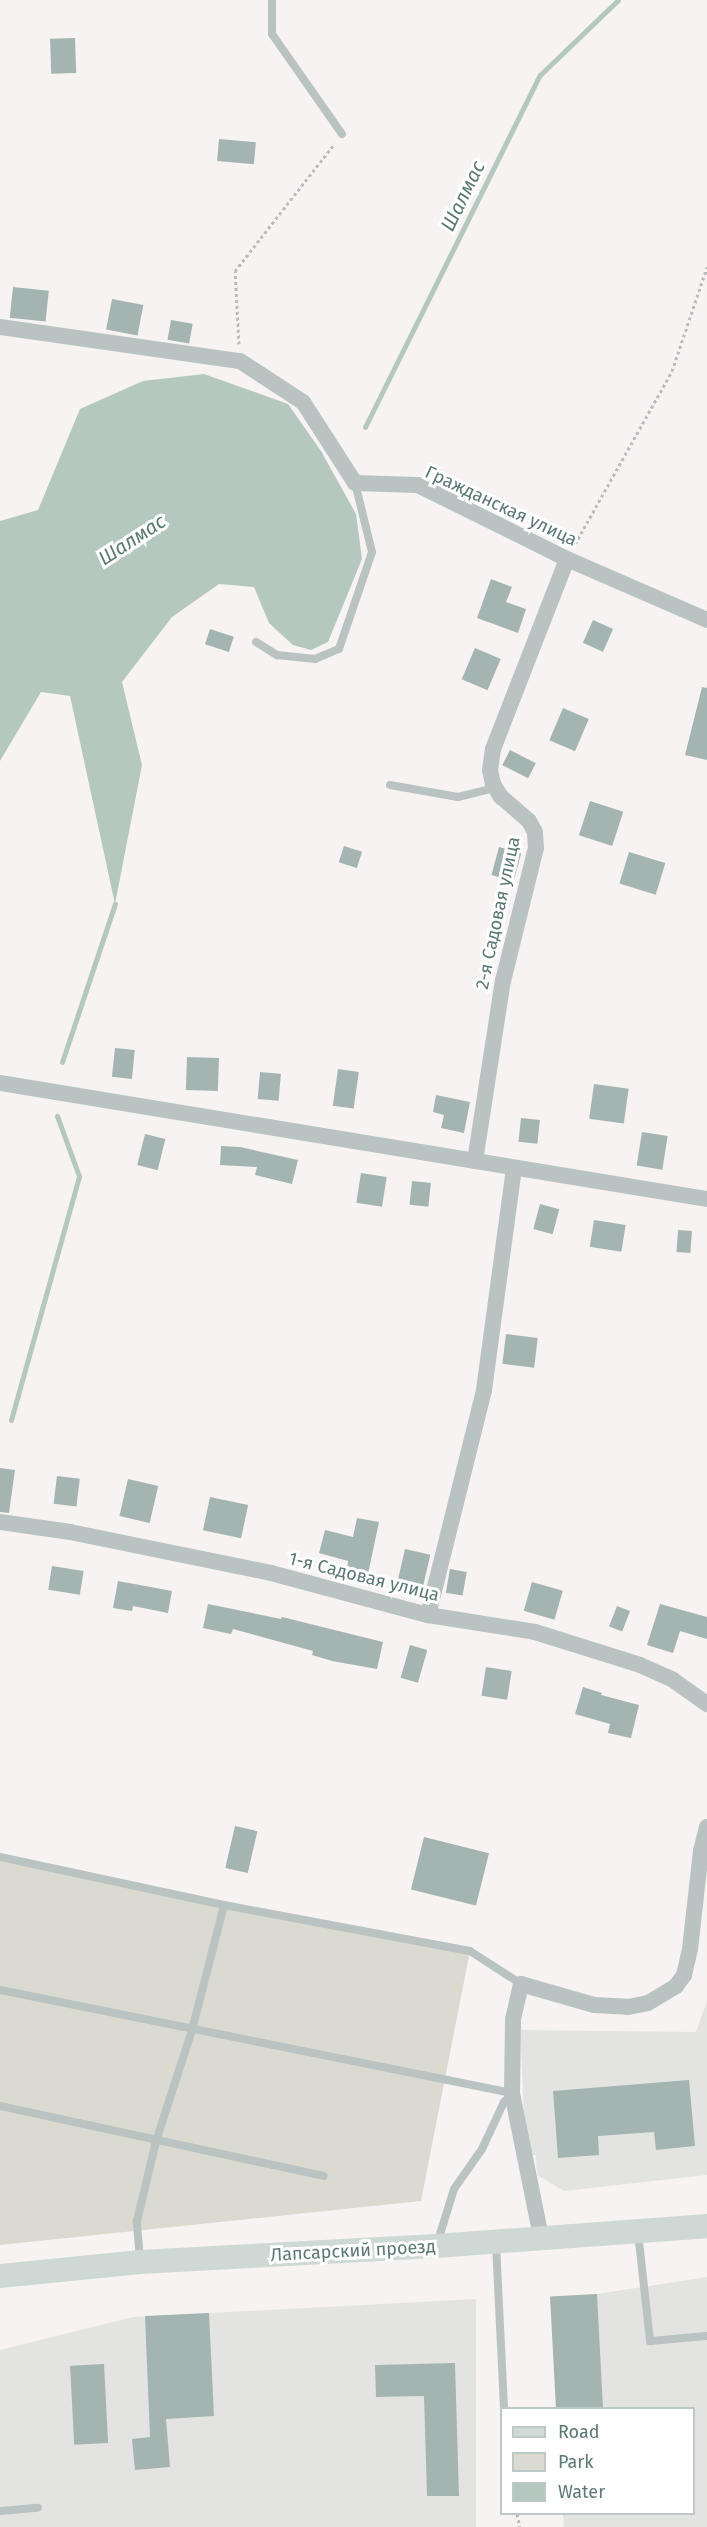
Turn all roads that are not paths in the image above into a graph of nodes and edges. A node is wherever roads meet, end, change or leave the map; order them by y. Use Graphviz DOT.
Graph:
graph roads {
  1 [pos="272,0"];
  2 [pos="342,134"];
  3 [pos="0,327"];
  4 [pos="356,483"];
  5 [pos="567,559"];
  6 [pos="707,620"];
  7 [pos="256,642"];
  8 [pos="390,785"];
  9 [pos="495,788"];
  10 [pos="0,1083"];
  11 [pos="475,1161"];
  12 [pos="514,1169"];
  13 [pos="707,1199"];
  14 [pos="0,1522"];
  15 [pos="428,1615"];
  16 [pos="707,1704"];
  17 [pos="707,1827"];
  18 [pos="0,1857"];
  19 [pos="224,1905"];
  20 [pos="521,1984"];
  21 [pos="0,1990"];
  22 [pos="192,2030"];
  23 [pos="512,2093"];
  24 [pos="0,2106"];
  25 [pos="156,2141"];
  26 [pos="324,2176"];
  27 [pos="707,2226"];
  28 [pos="638,2231"];
  29 [pos="541,2237"];
  30 [pos="496,2241"];
  31 [pos="436,2246"];
  32 [pos="141,2262"];
  33 [pos="0,2276"];
  34 [pos="707,2336"];
  35 [pos="504,2407"];
  36 [pos="38,2508"];
  37 [pos="0,2511"];
  1 -- 2 [label="lane"];
  3 -- 4 [label="street"];
  4 -- 5 [label="street, Гражданская улица"];
  4 -- 7 [label="lane"];
  5 -- 6 [label="street, Гражданская улица"];
  5 -- 9 [label="street"];
  8 -- 9 [label="lane"];
  9 -- 11 [label="street, 2-я Садовая улица"];
  10 -- 11 [label="street"];
  11 -- 12 [label="street"];
  12 -- 13 [label="street"];
  12 -- 15 [label="street"];
  14 -- 15 [label="street, 1-я Садовая улица"];
  15 -- 16 [label="street, 1-я Садовая улица"];
  17 -- 20 [label="street"];
  18 -- 19 [label="lane"];
  19 -- 20 [label="lane"];
  19 -- 22 [label="lane"];
  20 -- 23 [label="street"];
  21 -- 22 [label="lane"];
  22 -- 23 [label="lane"];
  22 -- 25 [label="lane"];
  23 -- 29 [label="street"];
  23 -- 31 [label="lane"];
  24 -- 25 [label="lane"];
  25 -- 26 [label="lane"];
  25 -- 32 [label="lane"];
  27 -- 28 [label="street, Лапсарский проезд"];
  28 -- 29 [label="street, Лапсарский проезд"];
  28 -- 34 [label="lane"];
  29 -- 30 [label="street, Лапсарский проезд"];
  30 -- 31 [label="street, Лапсарский проезд"];
  30 -- 35 [label="lane"];
  31 -- 32 [label="street, Лапсарский проезд"];
  32 -- 33 [label="street, Лапсарский проезд"];
  36 -- 37 [label="lane"];
}
